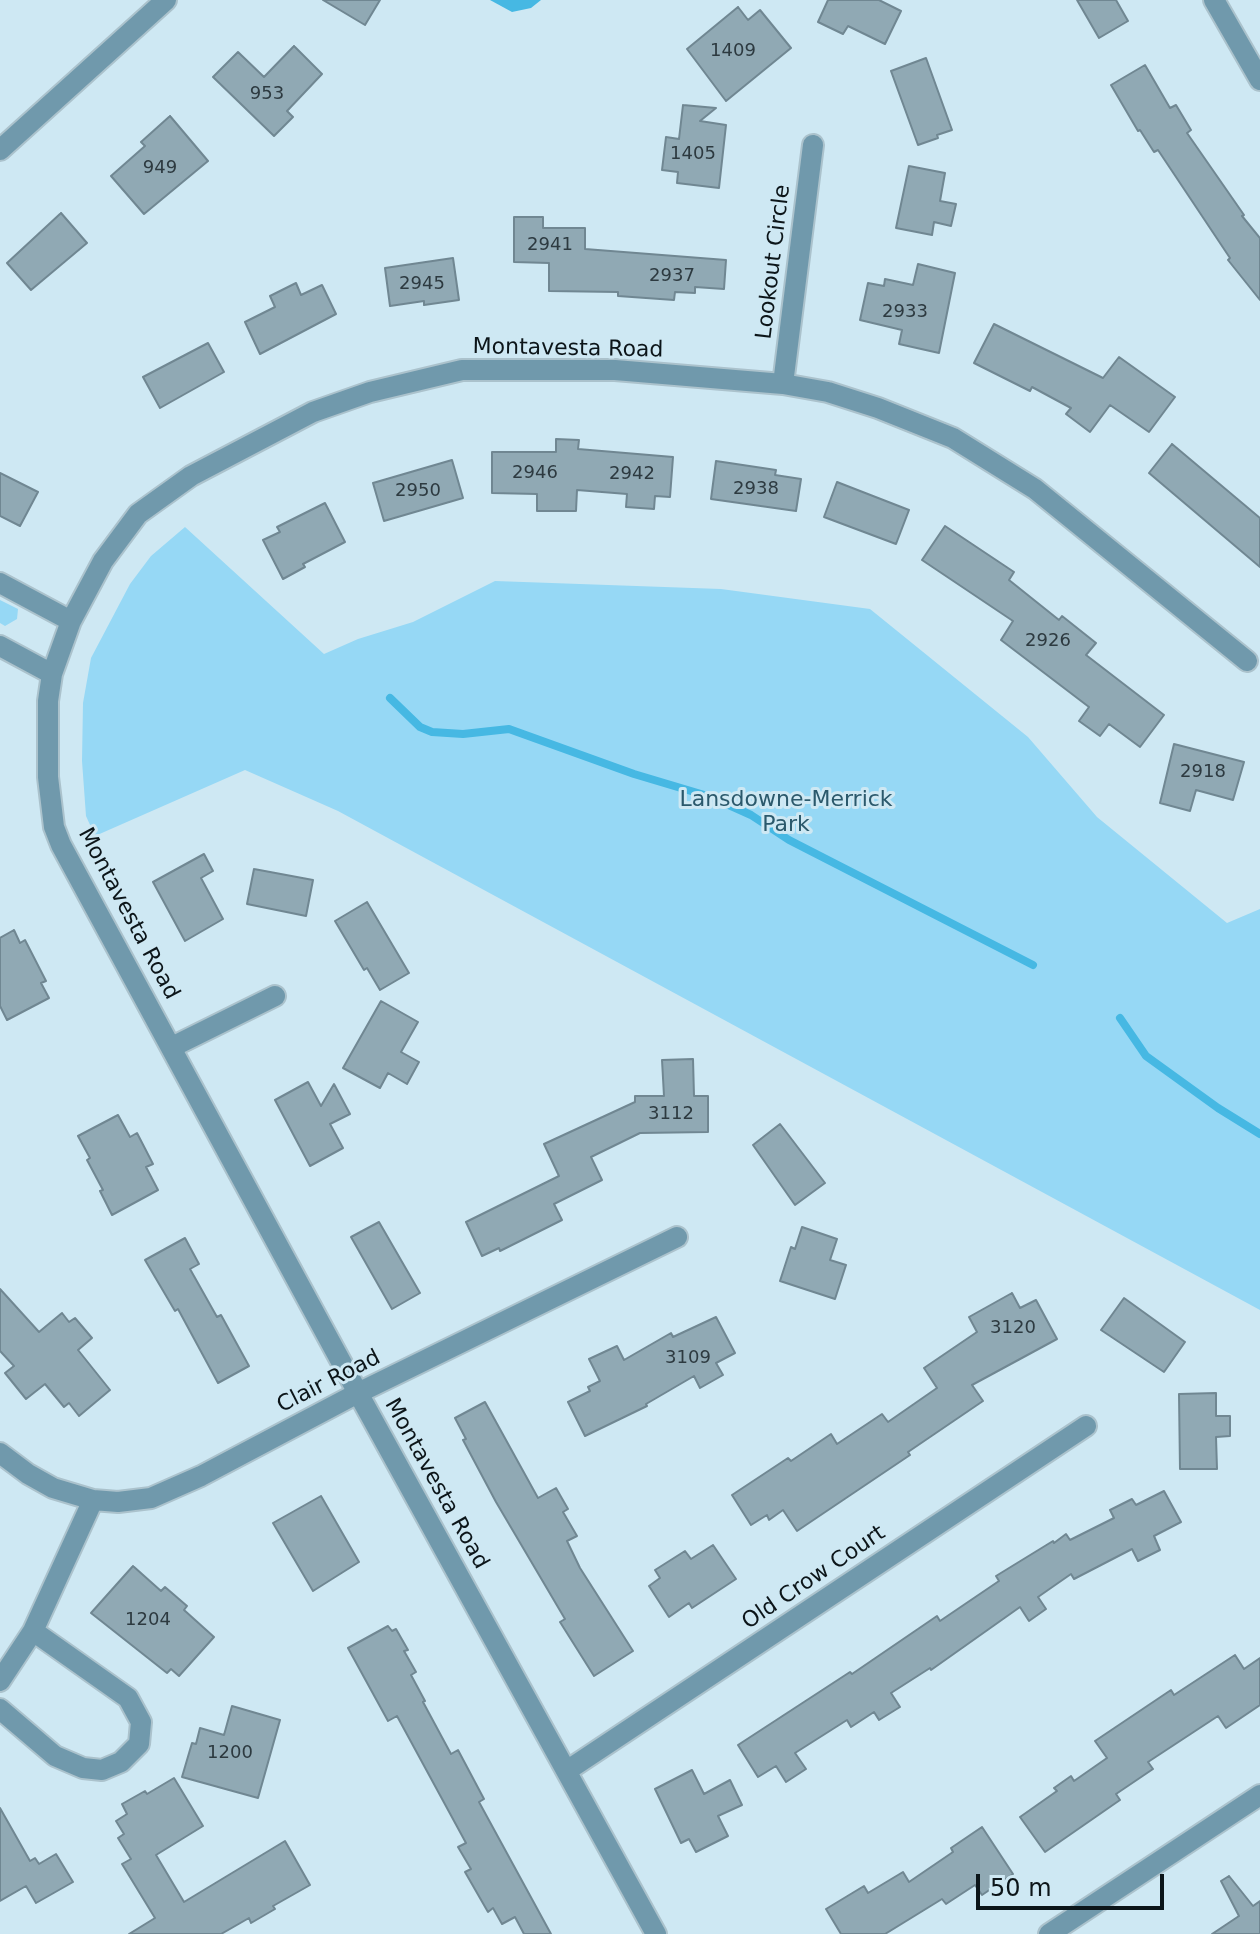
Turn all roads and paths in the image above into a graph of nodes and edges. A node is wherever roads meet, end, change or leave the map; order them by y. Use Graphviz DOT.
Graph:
graph roads {
  1 [pos="166,0"];
  2 [pos="1214,0"];
  3 [pos="1257,67"];
  4 [pos="813,145"];
  5 [pos="0,150"];
  6 [pos="783,384"];
  7 [pos="0,583"];
  8 [pos="71,621"];
  9 [pos="0,646"];
  10 [pos="1247,661"];
  11 [pos="52,674"];
  12 [pos="275,996"];
  13 [pos="172,1047"];
  14 [pos="677,1237"];
  15 [pos="358,1393"];
  16 [pos="1086,1426"];
  17 [pos="0,1453"];
  18 [pos="93,1500"];
  19 [pos="33,1631"];
  20 [pos="0,1681"];
  21 [pos="0,1709"];
  22 [pos="568,1770"];
  23 [pos="1260,1795"];
  24 [pos="656,1934"];
  25 [pos="1049,1934"];
  1 -- 5 [label="street"];
  2 -- 3 [label="street"];
  4 -- 6 [label="street, Lookout Circle"];
  6 -- 8 [label="street, Montavesta Road"];
  6 -- 10 [label="street, Montavesta Road"];
  7 -- 8 [label="street"];
  8 -- 11 [label="street, Montavesta Road"];
  9 -- 11 [label="street"];
  11 -- 13 [label="street, Montavesta Road"];
  12 -- 13 [label="street"];
  13 -- 15 [label="street, Montavesta Road"];
  14 -- 15 [label="street, Clair Road"];
  15 -- 18 [label="street, Clair Road"];
  15 -- 22 [label="street, Montavesta Road"];
  16 -- 22 [label="street, Old Crow Court"];
  17 -- 18 [label="street, Clair Road"];
  18 -- 19 [label="street"];
  19 -- 20 [label="street"];
  19 -- 21 [label="street"];
  22 -- 24 [label="street, Montavesta Road"];
  23 -- 25 [label="street"];
}
